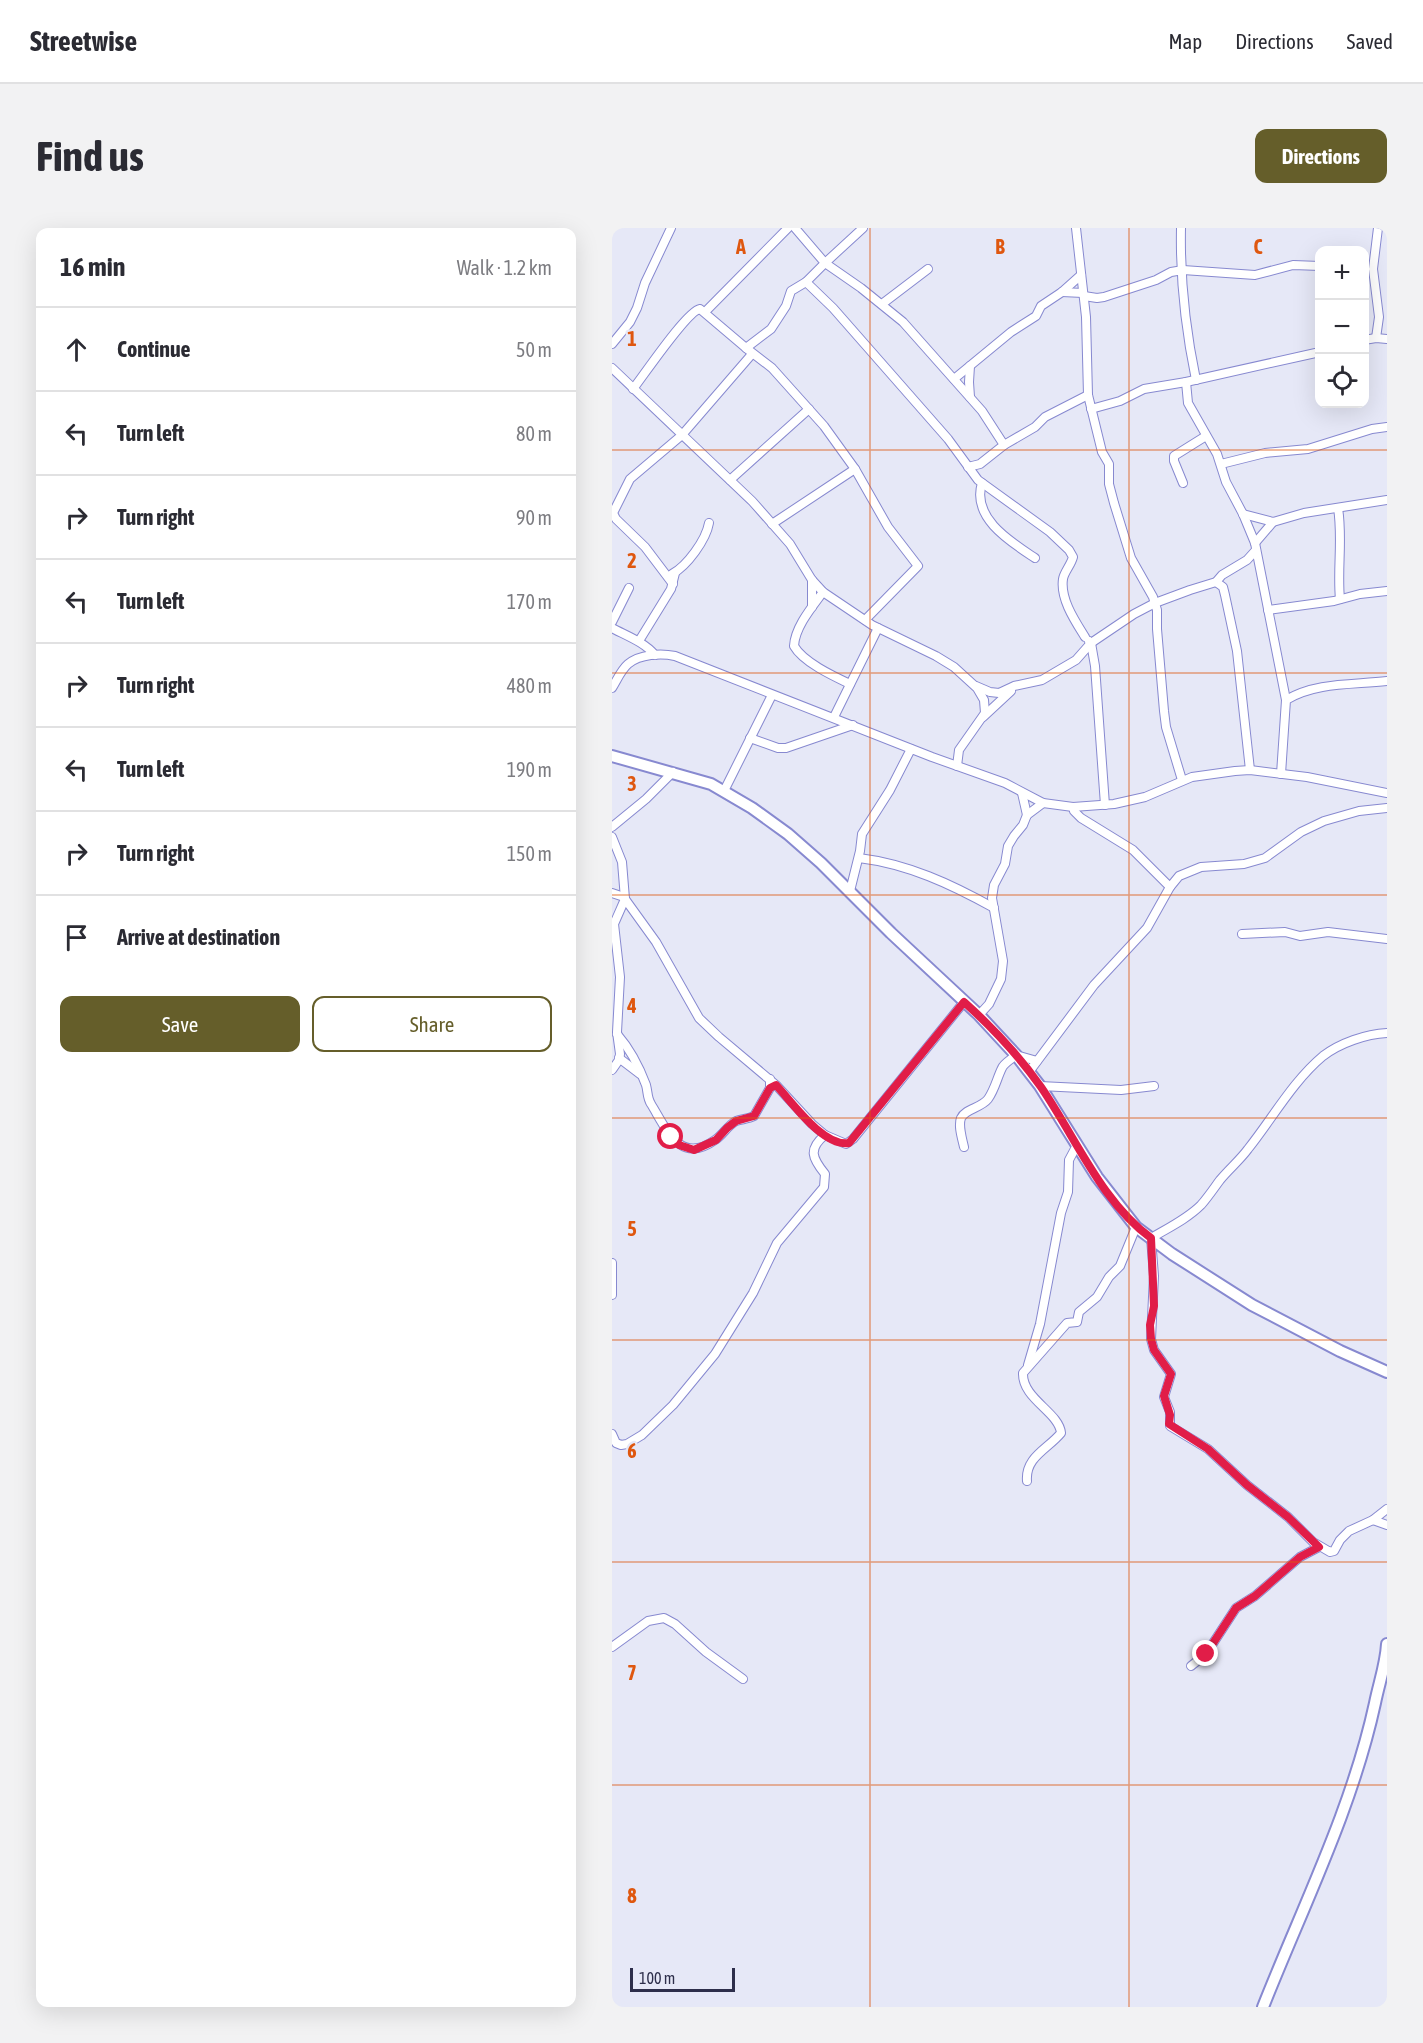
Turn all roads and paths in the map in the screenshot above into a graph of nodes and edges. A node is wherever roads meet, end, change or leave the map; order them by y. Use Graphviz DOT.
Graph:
graph roads {
  1 [pos="671,228"];
  2 [pos="788,228"];
  3 [pos="795,228"];
  4 [pos="863,228"];
  5 [pos="1077,228"];
  6 [pos="1180,228"];
  7 [pos="1378,228"];
  8 [pos="825,263"];
  9 [pos="1315,266"];
  10 [pos="928,269"];
  11 [pos="1369,269"];
  12 [pos="1183,270"];
  13 [pos="1081,275"];
  14 [pos="806,282"];
  15 [pos="1062,292"];
  16 [pos="1083,294"];
  17 [pos="882,304"];
  18 [pos="705,312"];
  19 [pos="1376,338"];
  20 [pos="1369,339"];
  21 [pos="1387,339"];
  22 [pos="612,344"];
  23 [pos="749,351"];
  24 [pos="1315,352"];
  25 [pos="970,366"];
  26 [pos="612,368"];
  27 [pos="954,379"];
  28 [pos="1196,380"];
  29 [pos="1186,382"];
  30 [pos="633,389"];
  31 [pos="1088,395"];
  32 [pos="970,397"];
  33 [pos="809,409"];
  34 [pos="1091,409"];
  35 [pos="1387,427"];
  36 [pos="682,435"];
  37 [pos="1206,436"];
  38 [pos="1004,445"];
  39 [pos="980,464"];
  40 [pos="1221,464"];
  41 [pos="968,467"];
  42 [pos="855,469"];
  43 [pos="730,480"];
  44 [pos="980,481"];
  45 [pos="1183,483"];
  46 [pos="1387,500"];
  47 [pos="1338,508"];
  48 [pos="1243,514"];
  49 [pos="1273,522"];
  50 [pos="710,523"];
  51 [pos="772,524"];
  52 [pos="1255,547"];
  53 [pos="1035,558"];
  54 [pos="671,574"];
  55 [pos="812,580"];
  56 [pos="1216,582"];
  57 [pos="629,588"];
  58 [pos="1387,591"];
  59 [pos="823,592"];
  60 [pos="1340,600"];
  61 [pos="1155,603"];
  62 [pos="812,607"];
  63 [pos="1268,610"];
  64 [pos="865,620"];
  65 [pos="612,622"];
  66 [pos="612,628"];
  67 [pos="878,628"];
  68 [pos="1088,640"];
  69 [pos="639,642"];
  70 [pos="655,655"];
  71 [pos="1387,681"];
  72 [pos="850,684"];
  73 [pos="1019,685"];
  74 [pos="975,686"];
  75 [pos="612,688"];
  76 [pos="772,695"];
  77 [pos="1286,700"];
  78 [pos="834,717"];
  79 [pos="983,717"];
  80 [pos="853,725"];
  81 [pos="750,738"];
  82 [pos="911,748"];
  83 [pos="612,756"];
  84 [pos="957,766"];
  85 [pos="1250,771"];
  86 [pos="673,772"];
  87 [pos="1281,774"];
  88 [pos="1182,780"];
  89 [pos="724,791"];
  90 [pos="1022,793"];
  91 [pos="1387,793"];
  92 [pos="1043,803"];
  93 [pos="1105,805"];
  94 [pos="1073,807"];
  95 [pos="1387,807"];
  96 [pos="1027,815"];
  97 [pos="612,827"];
  98 [pos="612,837"];
  99 [pos="859,858"];
  100 [pos="1170,887"];
  101 [pos="849,891"];
  102 [pos="612,893"];
  103 [pos="625,898"];
  104 [pos="994,908"];
  105 [pos="1242,934"];
  106 [pos="1387,939"];
  107 [pos="964,1002"];
  108 [pos="979,1015"];
  109 [pos="1387,1033"];
  110 [pos="617,1034"];
  111 [pos="1016,1055"];
  112 [pos="619,1058"];
  113 [pos="1037,1061"];
  114 [pos="612,1070"];
  115 [pos="1029,1072"];
  116 [pos="641,1075"];
  117 [pos="772,1084"];
  118 [pos="1040,1086"];
  119 [pos="1154,1086"];
  120 [pos="825,1135"];
  121 [pos="1077,1145"];
  122 [pos="964,1147"];
  123 [pos="1136,1227"];
  124 [pos="1151,1238"];
  125 [pos="612,1263"];
  126 [pos="612,1294"];
  127 [pos="1028,1367"];
  128 [pos="1387,1372"];
  129 [pos="612,1434"];
  130 [pos="1027,1481"];
  131 [pos="1387,1509"];
  132 [pos="1373,1520"];
  133 [pos="1387,1525"];
  134 [pos="1319,1547"];
  135 [pos="1387,1644"];
  136 [pos="612,1647"];
  137 [pos="1387,1652"];
  138 [pos="1191,1666"];
  139 [pos="743,1679"];
  140 [pos="1263,2007"];
  1 -- 22 [label="street"];
  2 -- 18 [label="street"];
  3 -- 8 [label="street"];
  4 -- 8 [label="street"];
  5 -- 13 [label="street"];
  6 -- 12 [label="street"];
  7 -- 11 [label="street"];
  8 -- 14 [label="street"];
  8 -- 17 [label="street"];
  9 -- 12 [label="street"];
  10 -- 17 [label="street"];
  11 -- 19 [label="street"];
  12 -- 16 [label="street"];
  12 -- 28 [label="street"];
  13 -- 15 [label="street"];
  13 -- 16 [label="street"];
  14 -- 23 [label="street"];
  14 -- 41 [label="street"];
  15 -- 16 [label="street"];
  15 -- 25 [label="street"];
  16 -- 31 [label="street"];
  17 -- 27 [label="street"];
  18 -- 23 [label="street"];
  18 -- 30 [label="street"];
  19 -- 20 [label="street"];
  19 -- 21 [label="street"];
  23 -- 33 [label="street"];
  23 -- 36 [label="street"];
  24 -- 28 [label="street"];
  25 -- 27 [label="street"];
  25 -- 32 [label="street"];
  26 -- 30 [label="street"];
  27 -- 32 [label="street"];
  28 -- 29 [label="street"];
  29 -- 34 [label="street"];
  29 -- 37 [label="street"];
  30 -- 36 [label="street"];
  31 -- 34 [label="street"];
  31 -- 38 [label="street"];
  32 -- 38 [label="street"];
  33 -- 42 [label="street"];
  33 -- 43 [label="street"];
  34 -- 61 [label="street"];
  35 -- 40 [label="street"];
  36 -- 43 [label="street"];
  36 -- 54 [label="street"];
  37 -- 40 [label="street"];
  37 -- 45 [label="street"];
  38 -- 39 [label="street"];
  39 -- 41 [label="street"];
  39 -- 44 [label="street"];
  40 -- 48 [label="street"];
  41 -- 44 [label="street"];
  42 -- 51 [label="street"];
  42 -- 64 [label="street"];
  43 -- 51 [label="street"];
  44 -- 53 [label="street"];
  44 -- 68 [label="street"];
  46 -- 47 [label="street"];
  47 -- 49 [label="street"];
  47 -- 60 [label="street"];
  48 -- 49 [label="street"];
  48 -- 52 [label="street"];
  49 -- 52 [label="street"];
  50 -- 54 [label="street"];
  51 -- 55 [label="street"];
  52 -- 56 [label="street"];
  52 -- 63 [label="street"];
  54 -- 69 [label="street"];
  55 -- 59 [label="street"];
  55 -- 62 [label="street"];
  56 -- 61 [label="street"];
  56 -- 85 [label="street"];
  57 -- 65 [label="street"];
  58 -- 60 [label="street"];
  59 -- 62 [label="street"];
  59 -- 64 [label="street"];
  60 -- 63 [label="street"];
  61 -- 68 [label="street"];
  61 -- 88 [label="street"];
  62 -- 72 [label="street"];
  63 -- 77 [label="street"];
  64 -- 67 [label="street"];
  66 -- 69 [label="street"];
  67 -- 72 [label="street"];
  67 -- 74 [label="street"];
  68 -- 73 [label="street"];
  68 -- 93 [label="street"];
  69 -- 70 [label="street"];
  70 -- 75 [label="street"];
  70 -- 76 [label="street"];
  71 -- 77 [label="street"];
  72 -- 78 [label="street"];
  73 -- 74 [label="street"];
  73 -- 79 [label="street"];
  74 -- 79 [label="street"];
  76 -- 78 [label="street"];
  76 -- 81 [label="street"];
  77 -- 87 [label="street"];
  78 -- 80 [label="street"];
  79 -- 84 [label="street"];
  80 -- 81 [label="street"];
  80 -- 82 [label="street"];
  81 -- 89 [label="street"];
  82 -- 84 [label="street"];
  82 -- 99 [label="street"];
  83 -- 86 [label="street"];
  84 -- 90 [label="street"];
  85 -- 87 [label="street"];
  85 -- 88 [label="street"];
  86 -- 89 [label="street"];
  86 -- 97 [label="street"];
  87 -- 91 [label="street"];
  88 -- 93 [label="street"];
  89 -- 101 [label="street"];
  90 -- 92 [label="street"];
  90 -- 96 [label="street"];
  92 -- 94 [label="street"];
  92 -- 96 [label="street"];
  93 -- 94 [label="street"];
  94 -- 100 [label="street"];
  95 -- 100 [label="street"];
  96 -- 104 [label="street"];
  98 -- 103 [label="street"];
  99 -- 101 [label="street"];
  99 -- 104 [label="street"];
  100 -- 113 [label="street"];
  101 -- 107 [label="street"];
  102 -- 103 [label="street"];
  103 -- 110 [label="street"];
  103 -- 117 [label="street"];
  104 -- 108 [label="street"];
  105 -- 106 [label="street"];
  107 -- 108 [label="street"];
  107 -- 120 [label="street"];
  108 -- 111 [label="street"];
  109 -- 124 [label="street"];
  110 -- 112 [label="street"];
  110 -- 116 [label="street"];
  111 -- 113 [label="street"];
  111 -- 115 [label="street"];
  111 -- 122 [label="street"];
  112 -- 114 [label="street"];
  112 -- 116 [label="street"];
  113 -- 115 [label="street"];
  115 -- 118 [label="street"];
  116 -- 117 [label="street"];
  117 -- 120 [label="street"];
  118 -- 119 [label="street"];
  118 -- 121 [label="street"];
  120 -- 129 [label="street"];
  121 -- 123 [label="street"];
  121 -- 127 [label="street"];
  123 -- 124 [label="street"];
  123 -- 127 [label="street"];
  124 -- 128 [label="street"];
  124 -- 134 [label="street"];
  125 -- 126 [label="street"];
  127 -- 130 [label="street"];
  131 -- 132 [label="street"];
  132 -- 133 [label="street"];
  132 -- 134 [label="street"];
  134 -- 138 [label="street"];
  135 -- 137 [label="street"];
  136 -- 139 [label="street"];
  137 -- 140 [label="street"];
}
